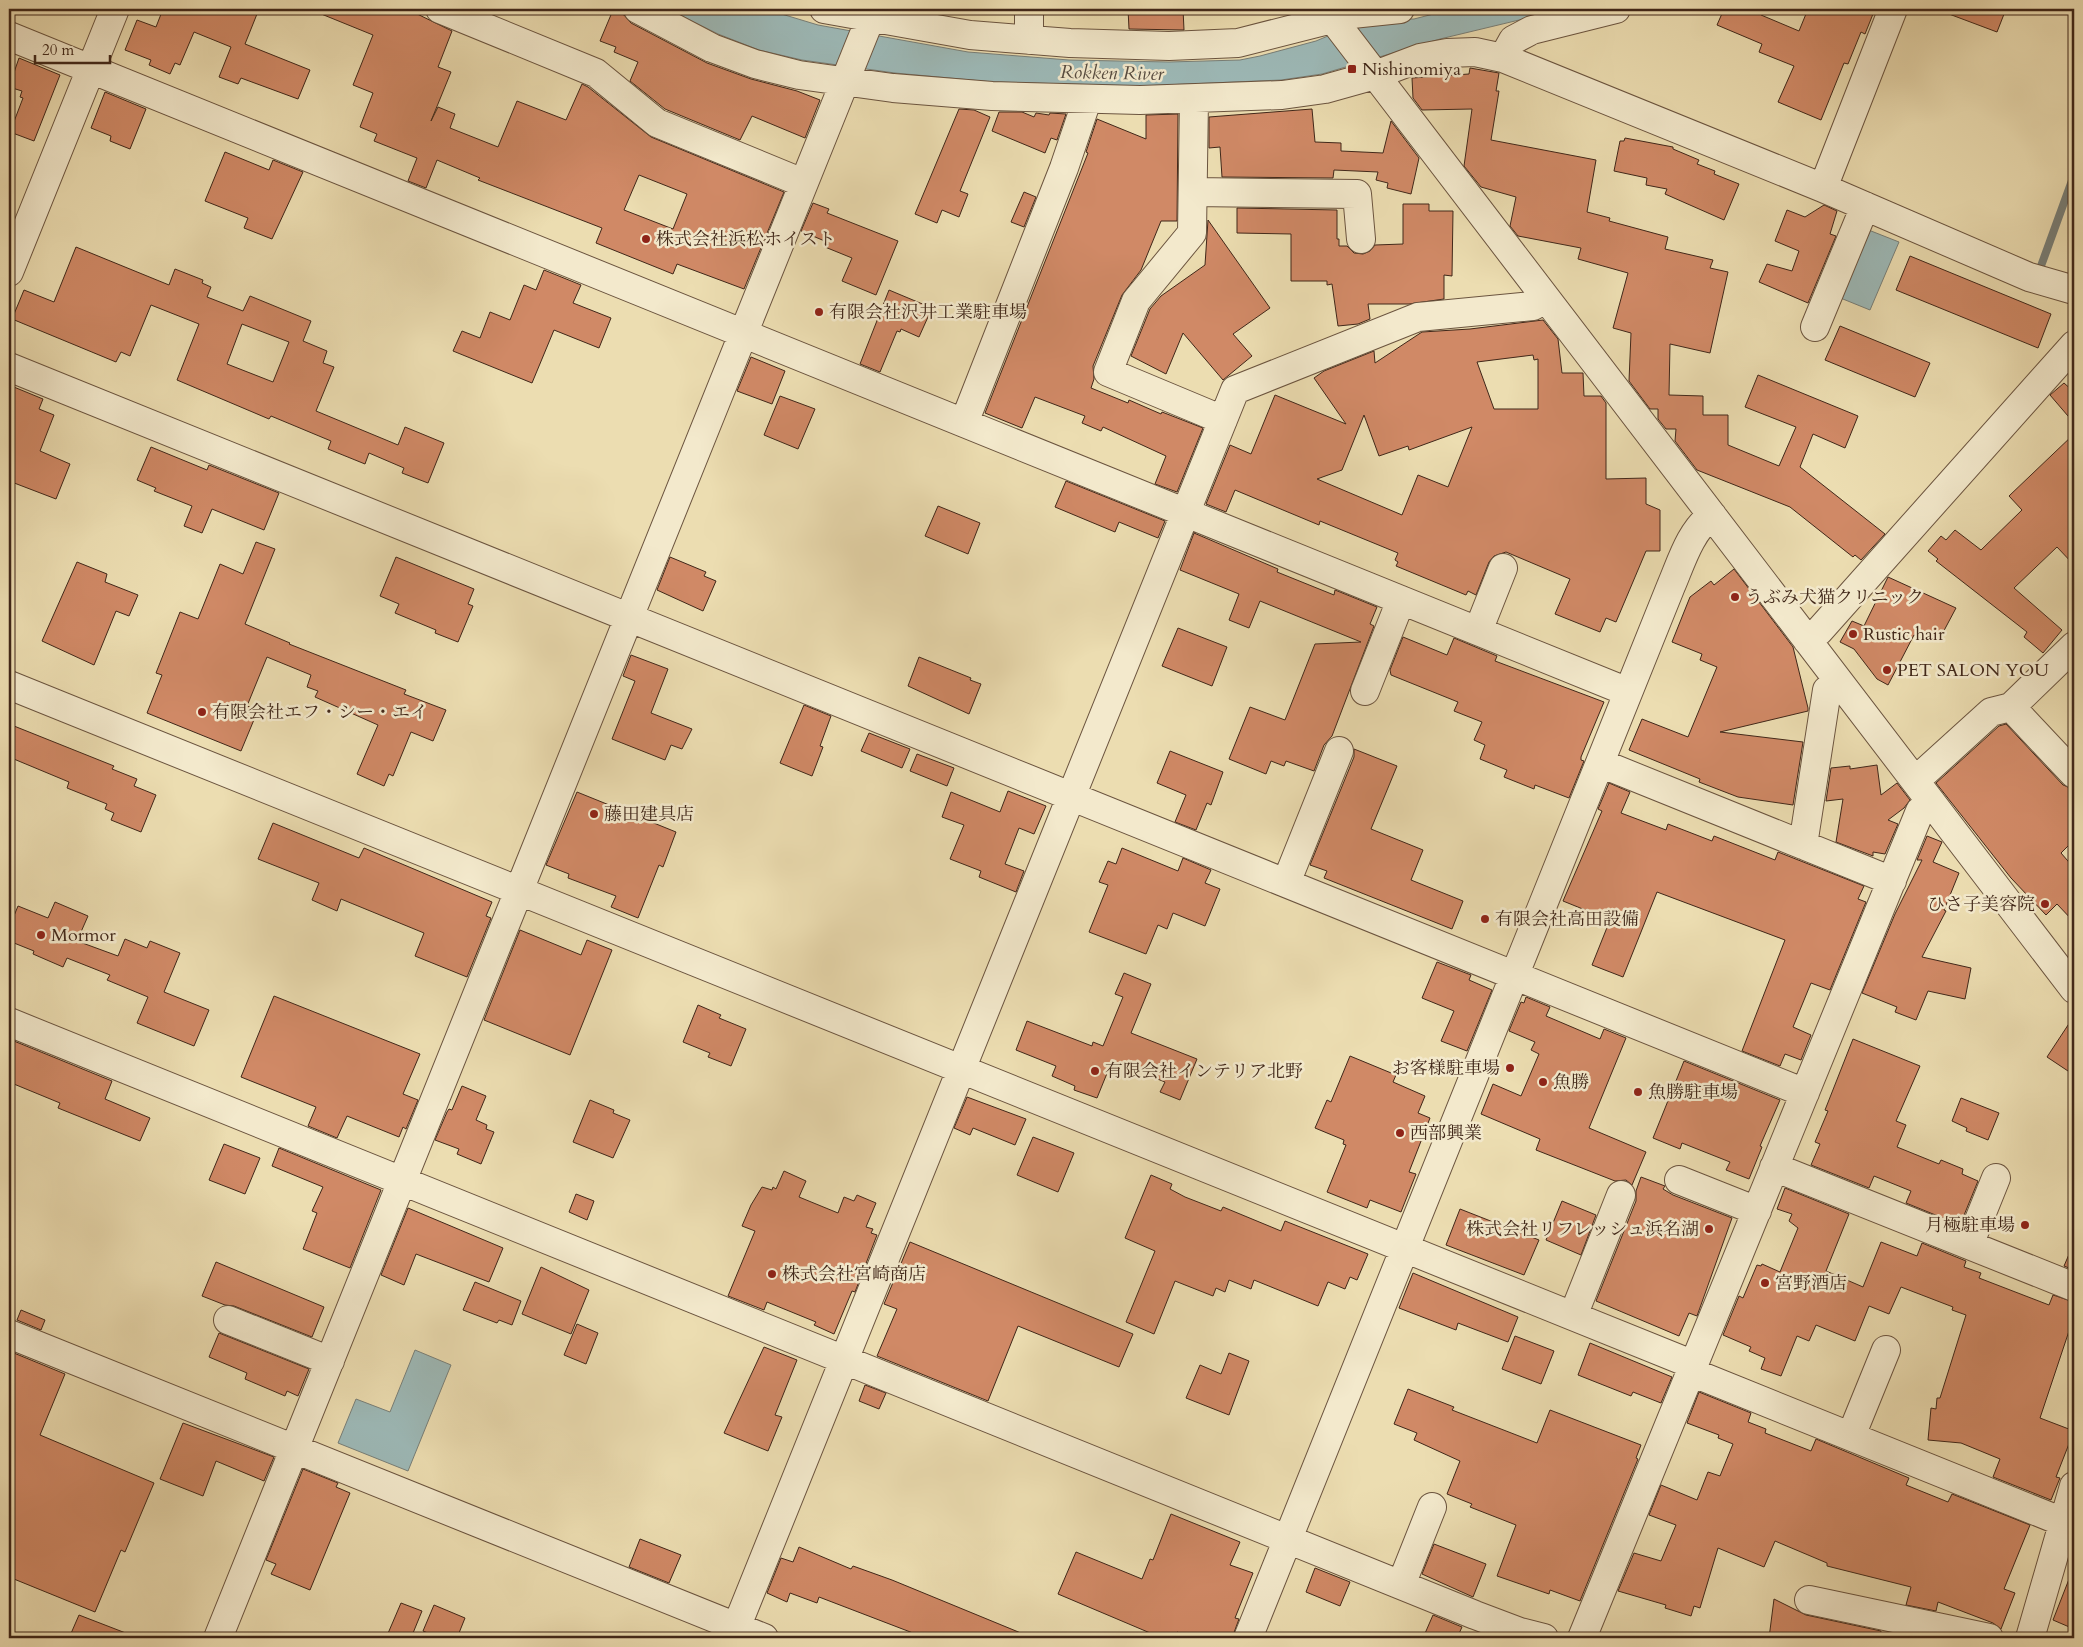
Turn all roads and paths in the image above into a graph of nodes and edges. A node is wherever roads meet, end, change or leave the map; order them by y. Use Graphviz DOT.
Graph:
graph roads {
  1 [pos="115,9"];
  2 [pos="440,9"];
  3 [pos="638,9"];
  4 [pos="824,9"];
  5 [pos="1029,9"];
  6 [pos="1400,9"];
  7 [pos="1616,9"];
  8 [pos="1893,9"];
  9 [pos="870,18"];
  10 [pos="1332,18"];
  11 [pos="9,36"];
  12 [pos="1029,40"];
  13 [pos="1503,58"];
  14 [pos="90,70"];
  15 [pos="1371,71"];
  16 [pos="846,78"];
  17 [pos="1194,99"];
  18 [pos="1084,100"];
  19 [pos="803,183"];
  20 [pos="1824,188"];
  21 [pos="1193,192"];
  22 [pos="1865,206"];
  23 [pos="1361,239"];
  24 [pos="9,272"];
  25 [pos="2074,290"];
  26 [pos="1545,298"];
  27 [pos="1815,327"];
  28 [pos="743,334"];
  29 [pos="2074,345"];
  30 [pos="9,368"];
  31 [pos="1223,420"];
  32 [pos="964,423"];
  33 [pos="1186,512"];
  34 [pos="1712,515"];
  35 [pos="1503,568"];
  36 [pos="1401,600"];
  37 [pos="628,618"];
  38 [pos="1478,631"];
  39 [pos="1807,640"];
  40 [pos="2074,646"];
  41 [pos="1838,681"];
  42 [pos="9,685"];
  43 [pos="1365,691"];
  44 [pos="1628,692"];
  45 [pos="2011,706"];
  46 [pos="1339,751"];
  47 [pos="1600,763"];
  48 [pos="2074,774"];
  49 [pos="1915,781"];
  50 [pos="1071,796"];
  51 [pos="1932,803"];
  52 [pos="1803,845"];
  53 [pos="1892,882"];
  54 [pos="1286,883"];
  55 [pos="519,891"];
  56 [pos="1514,975"];
  57 [pos="2073,986"];
  58 [pos="9,1022"];
  59 [pos="961,1069"];
  60 [pos="1805,1093"];
  61 [pos="1774,1167"];
  62 [pos="1996,1178"];
  63 [pos="1679,1180"];
  64 [pos="402,1181"];
  65 [pos="1621,1195"];
  66 [pos="1756,1212"];
  67 [pos="1969,1245"];
  68 [pos="1404,1248"];
  69 [pos="2074,1287"];
  70 [pos="1573,1316"];
  71 [pos="228,1320"];
  72 [pos="9,1334"];
  73 [pos="1886,1350"];
  74 [pos="844,1360"];
  75 [pos="330,1362"];
  76 [pos="1692,1369"];
  77 [pos="1851,1436"];
  78 [pos="294,1450"];
  79 [pos="2074,1486"];
  80 [pos="1432,1507"];
  81 [pos="2063,1522"];
  82 [pos="1287,1539"];
  83 [pos="1401,1585"];
  84 [pos="1809,1600"];
  85 [pos="1900,1629"];
  86 [pos="734,1633"];
  87 [pos="218,1638"];
  88 [pos="764,1638"];
  89 [pos="1248,1638"];
  90 [pos="1544,1638"];
  91 [pos="1582,1638"];
  92 [pos="1989,1638"];
  93 [pos="2030,1638"];
  1 -- 14 [label="street"];
  2 -- 19 [label="street"];
  3 -- 16 [label="street"];
  4 -- 9 [label="street"];
  5 -- 12 [label="street"];
  6 -- 10 [label="street"];
  7 -- 13 [label="street"];
  8 -- 20 [label="street"];
  9 -- 12 [label="street"];
  9 -- 16 [label="street"];
  10 -- 12 [label="street"];
  10 -- 15 [label="street"];
  11 -- 14 [label="street"];
  13 -- 15 [label="street"];
  13 -- 20 [label="street"];
  14 -- 24 [label="street"];
  14 -- 28 [label="street"];
  15 -- 17 [label="street"];
  15 -- 26 [label="street"];
  16 -- 18 [label="street"];
  16 -- 19 [label="street"];
  17 -- 18 [label="street"];
  17 -- 21 [label="street"];
  18 -- 32 [label="street"];
  19 -- 28 [label="street"];
  20 -- 22 [label="street"];
  21 -- 23 [label="street"];
  21 -- 31 [label="street"];
  22 -- 25 [label="street"];
  22 -- 27 [label="street"];
  26 -- 31 [label="street"];
  26 -- 34 [label="street"];
  28 -- 32 [label="street"];
  28 -- 37 [label="street"];
  29 -- 39 [label="street"];
  30 -- 37 [label="street"];
  31 -- 33 [label="street"];
  32 -- 33 [label="street"];
  33 -- 36 [label="street"];
  33 -- 50 [label="street"];
  34 -- 39 [label="street"];
  34 -- 44 [label="street"];
  35 -- 38 [label="street"];
  36 -- 38 [label="street"];
  36 -- 43 [label="street"];
  37 -- 50 [label="street"];
  37 -- 55 [label="street"];
  38 -- 44 [label="street"];
  39 -- 41 [label="street"];
  40 -- 45 [label="street"];
  41 -- 49 [label="street"];
  41 -- 52 [label="street"];
  42 -- 55 [label="street"];
  44 -- 47 [label="street"];
  45 -- 48 [label="street"];
  45 -- 49 [label="street"];
  46 -- 54 [label="street"];
  47 -- 52 [label="street"];
  47 -- 56 [label="street"];
  49 -- 51 [label="street"];
  50 -- 54 [label="street"];
  50 -- 59 [label="street"];
  51 -- 53 [label="street"];
  51 -- 57 [label="street"];
  52 -- 53 [label="street"];
  53 -- 60 [label="street"];
  54 -- 56 [label="street"];
  55 -- 59 [label="street"];
  55 -- 64 [label="street"];
  56 -- 60 [label="street"];
  56 -- 68 [label="street"];
  58 -- 64 [label="street"];
  59 -- 68 [label="street"];
  59 -- 74 [label="street"];
  60 -- 61 [label="street"];
  61 -- 66 [label="street"];
  61 -- 67 [label="street"];
  62 -- 67 [label="street"];
  63 -- 66 [label="street"];
  64 -- 74 [label="street"];
  64 -- 75 [label="street"];
  65 -- 70 [label="street"];
  66 -- 76 [label="street"];
  67 -- 69 [label="street"];
  68 -- 70 [label="street"];
  68 -- 82 [label="street"];
  70 -- 76 [label="street"];
  71 -- 75 [label="street"];
  72 -- 78 [label="street"];
  73 -- 77 [label="street"];
  74 -- 82 [label="street"];
  74 -- 86 [label="street"];
  75 -- 78 [label="street"];
  76 -- 77 [label="street"];
  76 -- 91 [label="street"];
  77 -- 81 [label="street"];
  78 -- 86 [label="street"];
  78 -- 87 [label="street"];
  79 -- 81 [label="street"];
  80 -- 83 [label="street"];
  81 -- 93 [label="street"];
  82 -- 83 [label="street"];
  82 -- 89 [label="street"];
  83 -- 90 [label="street"];
  84 -- 85 [label="street"];
  85 -- 92 [label="street"];
  86 -- 88 [label="street"];
}
